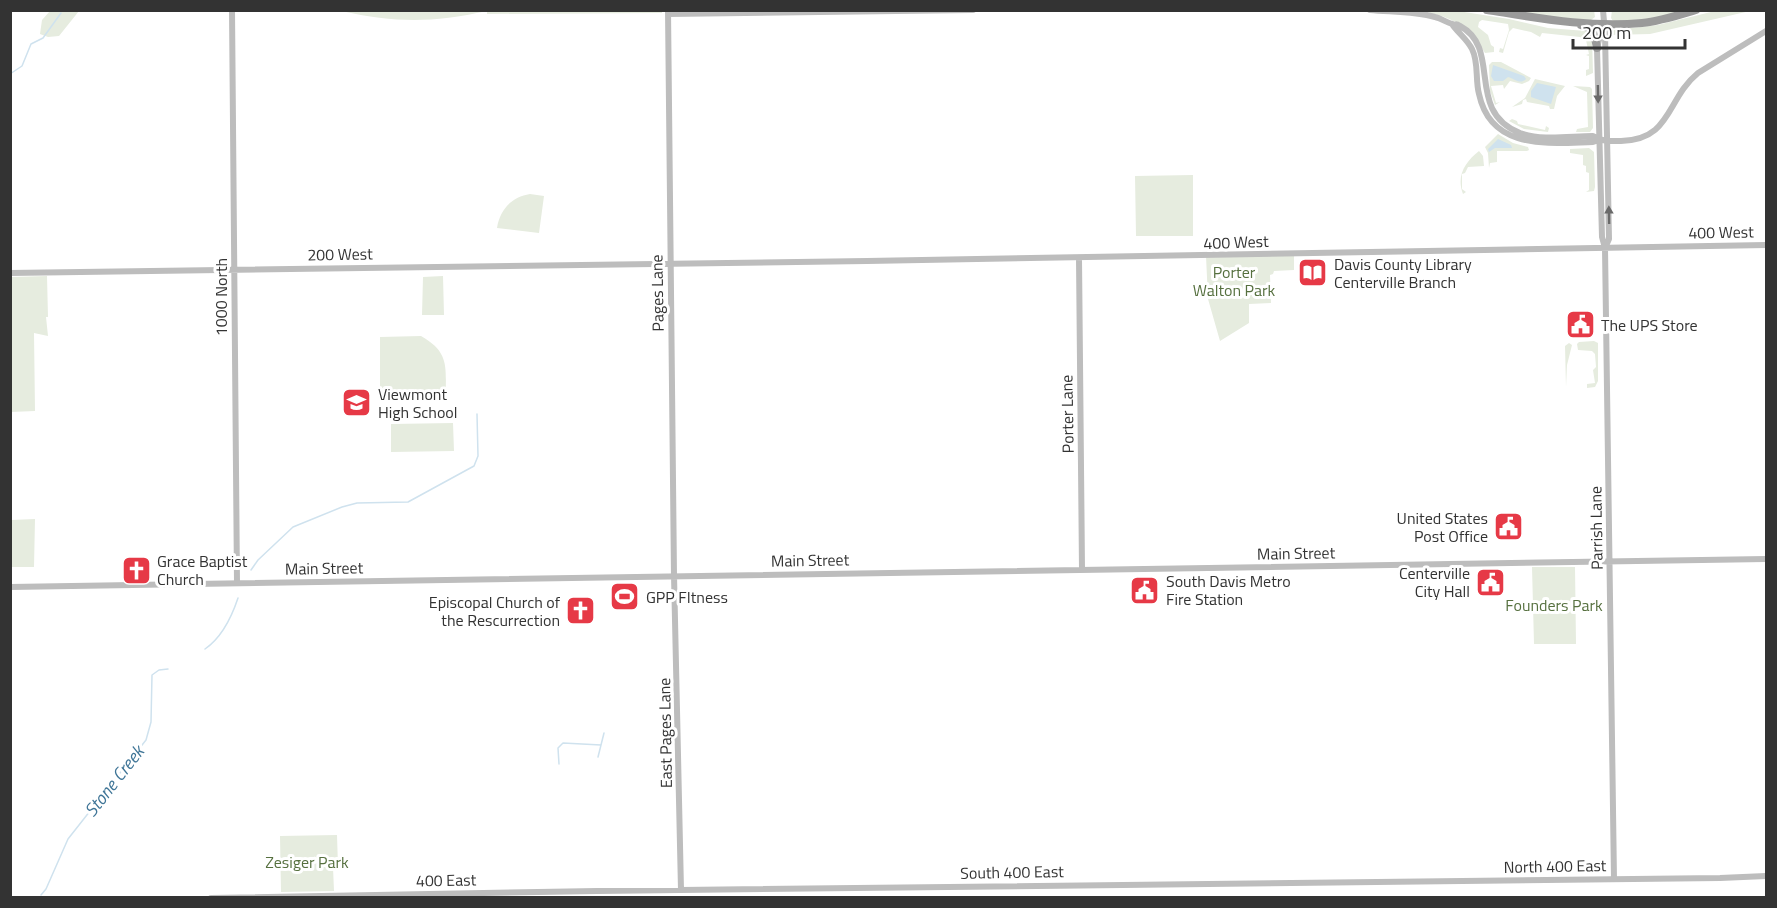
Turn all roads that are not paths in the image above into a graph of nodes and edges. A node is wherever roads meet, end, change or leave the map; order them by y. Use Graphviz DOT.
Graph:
graph roads {
  1 [pos="232,10"];
  2 [pos="973,10"];
  3 [pos="1370,10"];
  4 [pos="1487,10"];
  5 [pos="1696,10"];
  6 [pos="668,12"];
  7 [pos="1603,12"];
  8 [pos="1533,18"];
  9 [pos="1603,23"];
  10 [pos="1767,31"];
  11 [pos="1597,48"];
  12 [pos="1599,140"];
  13 [pos="1607,141"];
  14 [pos="1767,245"];
  15 [pos="1605,248"];
  16 [pos="1079,258"];
  17 [pos="670,264"];
  18 [pos="699,264"];
  19 [pos="234,269"];
  20 [pos="10,273"];
  21 [pos="1767,559"];
  22 [pos="1610,560"];
  23 [pos="1082,569"];
  24 [pos="674,575"];
  25 [pos="237,583"];
  26 [pos="10,587"];
  27 [pos="1767,876"];
  28 [pos="1614,879"];
  29 [pos="1344,882"];
  30 [pos="681,890"];
  31 [pos="211,897"];
  1 -- 19 [label="main road, 1000 North"];
  2 -- 6 [label="main road"];
  3 -- 12 [label="main road"];
  4 -- 8 [label="highway"];
  5 -- 9 [label="highway"];
  6 -- 17 [label="main road, Pages Lane"];
  7 -- 9 [label="main road, Parrish Lane"];
  8 -- 9 [label="highway"];
  8 -- 11 [label="highway"];
  9 -- 11 [label="main road, Parrish Lane"];
  9 -- 13 [label="main road, Parrish Lane"];
  10 -- 13 [label="main road"];
  11 -- 12 [label="main road, Parrish Lane, one-way"];
  12 -- 13 [label="main road"];
  12 -- 15 [label="main road, Parrish Lane"];
  15 -- 13 [label="main road, Parrish Lane, one-way"];
  14 -- 15 [label="main road, 400 West"];
  15 -- 16 [label="main road, 400 West"];
  15 -- 22 [label="main road, Parrish Lane"];
  16 -- 18 [label="main road, 400 West"];
  16 -- 23 [label="main road, Porter Lane"];
  17 -- 18 [label="main road, 200 West"];
  17 -- 19 [label="main road, 200 West"];
  17 -- 24 [label="main road, Pages Lane"];
  19 -- 20 [label="main road, 200 West"];
  19 -- 25 [label="main road, 1000 North"];
  21 -- 22 [label="main road, Main Street"];
  22 -- 23 [label="main road, Main Street"];
  22 -- 28 [label="main road, Parrish Lane"];
  23 -- 24 [label="main road, Main Street"];
  24 -- 25 [label="main road, Main Street"];
  24 -- 30 [label="main road, East Pages Lane"];
  25 -- 26 [label="main road, Main Street"];
  27 -- 28 [label="main road, North 400 East"];
  28 -- 29 [label="main road, North 400 East"];
  29 -- 30 [label="main road, South 400 East"];
  30 -- 31 [label="main road, 400 East"];
}
